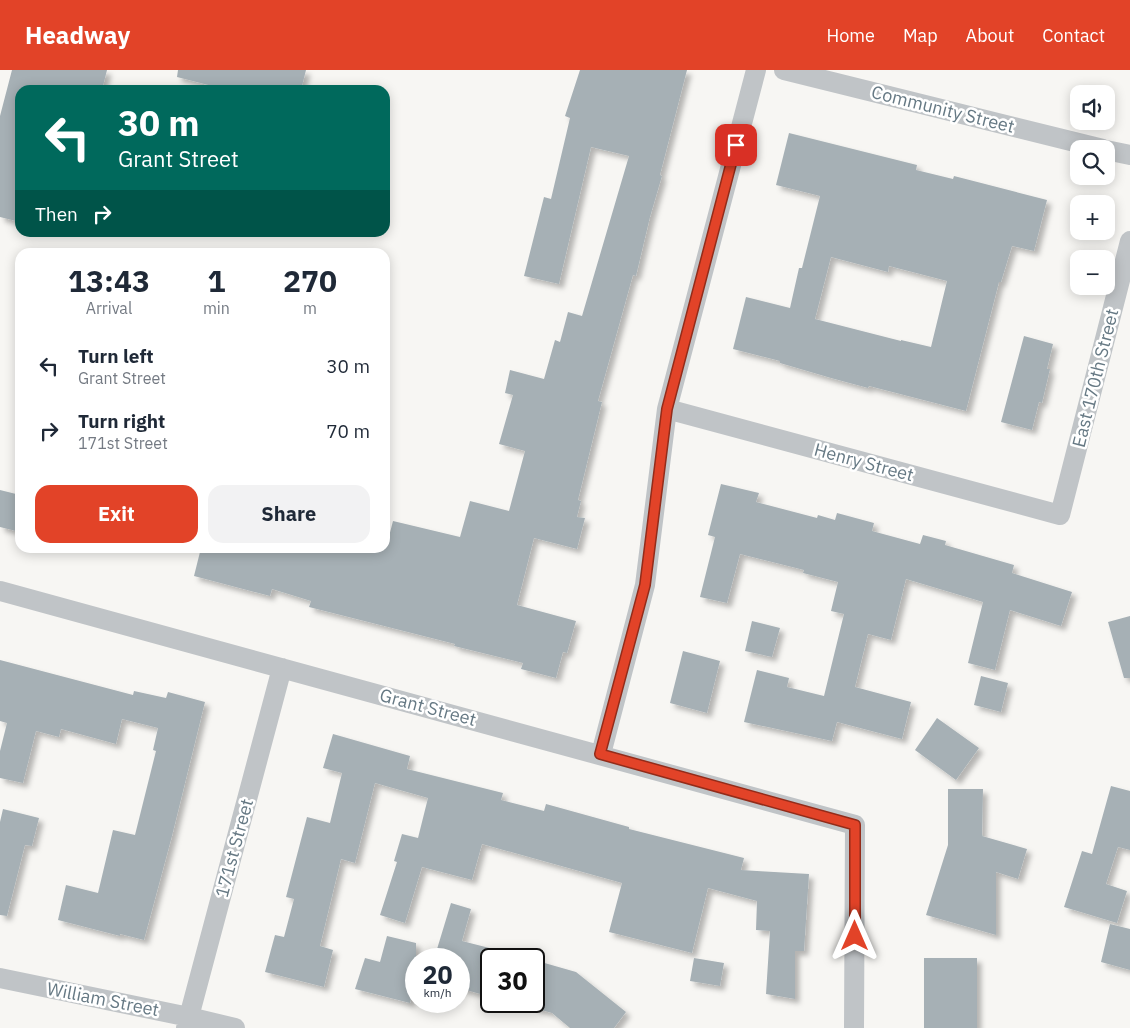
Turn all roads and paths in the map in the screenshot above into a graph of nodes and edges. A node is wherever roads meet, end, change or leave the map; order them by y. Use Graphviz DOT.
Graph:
graph roads {
  1 [pos="756,70"];
  2 [pos="784,70"];
  3 [pos="1070,140"];
  4 [pos="1115,151"];
  5 [pos="1130,155"];
  6 [pos="1130,241"];
  7 [pos="667,409"];
  8 [pos="1060,515"];
  9 [pos="0,591"];
  10 [pos="282,668"];
  11 [pos="600,754"];
  12 [pos="0,978"];
  13 [pos="188,1022"];
  14 [pos="235,1028"];
  15 [pos="854,1028"];
  1 -- 7 [label="street"];
  2 -- 3 [label="street, Community Street"];
  4 -- 5 [label="street, Community Street"];
  6 -- 8 [label="street, East 170th Street"];
  7 -- 8 [label="street, Henry Street"];
  7 -- 11 [label="street"];
  9 -- 10 [label="street, Grant Street"];
  10 -- 11 [label="street, Grant Street"];
  10 -- 13 [label="street, 171st Street"];
  11 -- 15 [label="street, Grant Street"];
  12 -- 13 [label="street, William Street"];
  13 -- 14 [label="street, William Street"];
}
